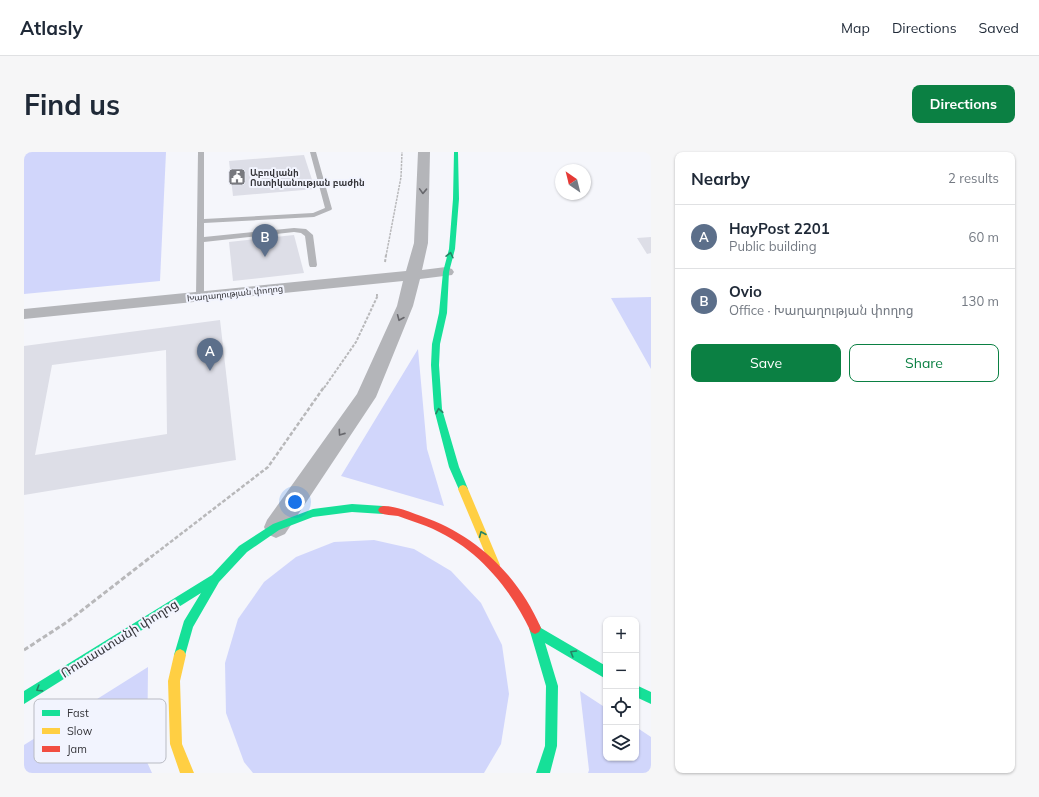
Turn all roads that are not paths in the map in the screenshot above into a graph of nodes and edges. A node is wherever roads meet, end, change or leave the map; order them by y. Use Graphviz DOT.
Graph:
graph roads {
  1 [pos="201,152"];
  2 [pos="313,152"];
  3 [pos="424,152"];
  4 [pos="456,152"];
  5 [pos="200,221"];
  6 [pos="200,240"];
  7 [pos="313,264"];
  8 [pos="446,272"];
  9 [pos="414,275"];
  10 [pos="200,296"];
  11 [pos="24,314"];
  12 [pos="276,527"];
  13 [pos="497,569"];
  14 [pos="215,579"];
  15 [pos="537,632"];
  16 [pos="603,671"];
  17 [pos="639,692"];
  18 [pos="24,698"];
  19 [pos="651,698"];
  20 [pos="186,773"];
  21 [pos="543,773"];
  1 -- 5 [label="lane"];
  2 -- 5 [label="lane"];
  3 -- 9 [label="street, one-way"];
  8 -- 4 [label="street, one-way"];
  5 -- 6 [label="lane"];
  6 -- 7 [label="lane"];
  6 -- 10 [label="lane"];
  8 -- 9 [label="street, Խաղաղության փողոց"];
  13 -- 8 [label="street, one-way"];
  9 -- 10 [label="street, Խաղաղության փողոց"];
  9 -- 12 [label="street, one-way"];
  10 -- 11 [label="street, Խաղաղության փողոց"];
  12 -- 13 [label="street"];
  12 -- 14 [label="street"];
  13 -- 15 [label="street"];
  14 -- 18 [label="street, Ռուսաստանի փողոց, one-way"];
  14 -- 20 [label="street"];
  16 -- 15 [label="street, one-way"];
  15 -- 21 [label="street"];
  17 -- 19 [label="street"];
}
